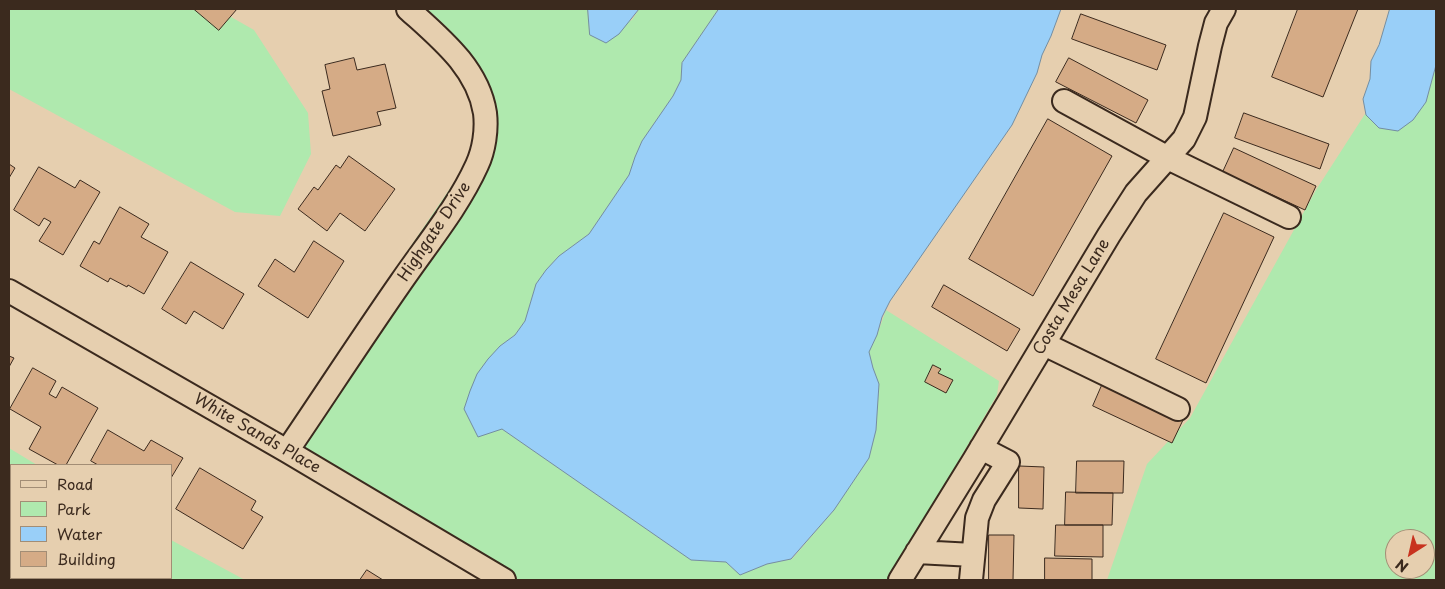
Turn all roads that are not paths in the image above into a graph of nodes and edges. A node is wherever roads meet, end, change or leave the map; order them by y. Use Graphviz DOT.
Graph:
graph roads {
  1 [pos="408,9"];
  2 [pos="1224,9"];
  3 [pos="1064,101"];
  4 [pos="1168,158"];
  5 [pos="1288,217"];
  6 [pos="9,291"];
  7 [pos="1044,344"];
  8 [pos="1178,409"];
  9 [pos="981,448"];
  10 [pos="287,451"];
  11 [pos="917,552"];
  12 [pos="973,555"];
  13 [pos="504,580"];
  14 [pos="900,580"];
  15 [pos="971,580"];
  1 -- 10 [label="street, Highgate Drive"];
  2 -- 4 [label="street, Costa Mesa Lane"];
  3 -- 4 [label="street"];
  4 -- 5 [label="street"];
  4 -- 7 [label="street, Costa Mesa Lane"];
  6 -- 10 [label="street, White Sands Place"];
  7 -- 8 [label="street"];
  7 -- 9 [label="street, Costa Mesa Lane"];
  9 -- 11 [label="street, Costa Mesa Lane"];
  9 -- 12 [label="street"];
  10 -- 13 [label="street, White Sands Place"];
  11 -- 12 [label="street"];
  11 -- 14 [label="street, Costa Mesa Lane"];
  12 -- 15 [label="street"];
}
